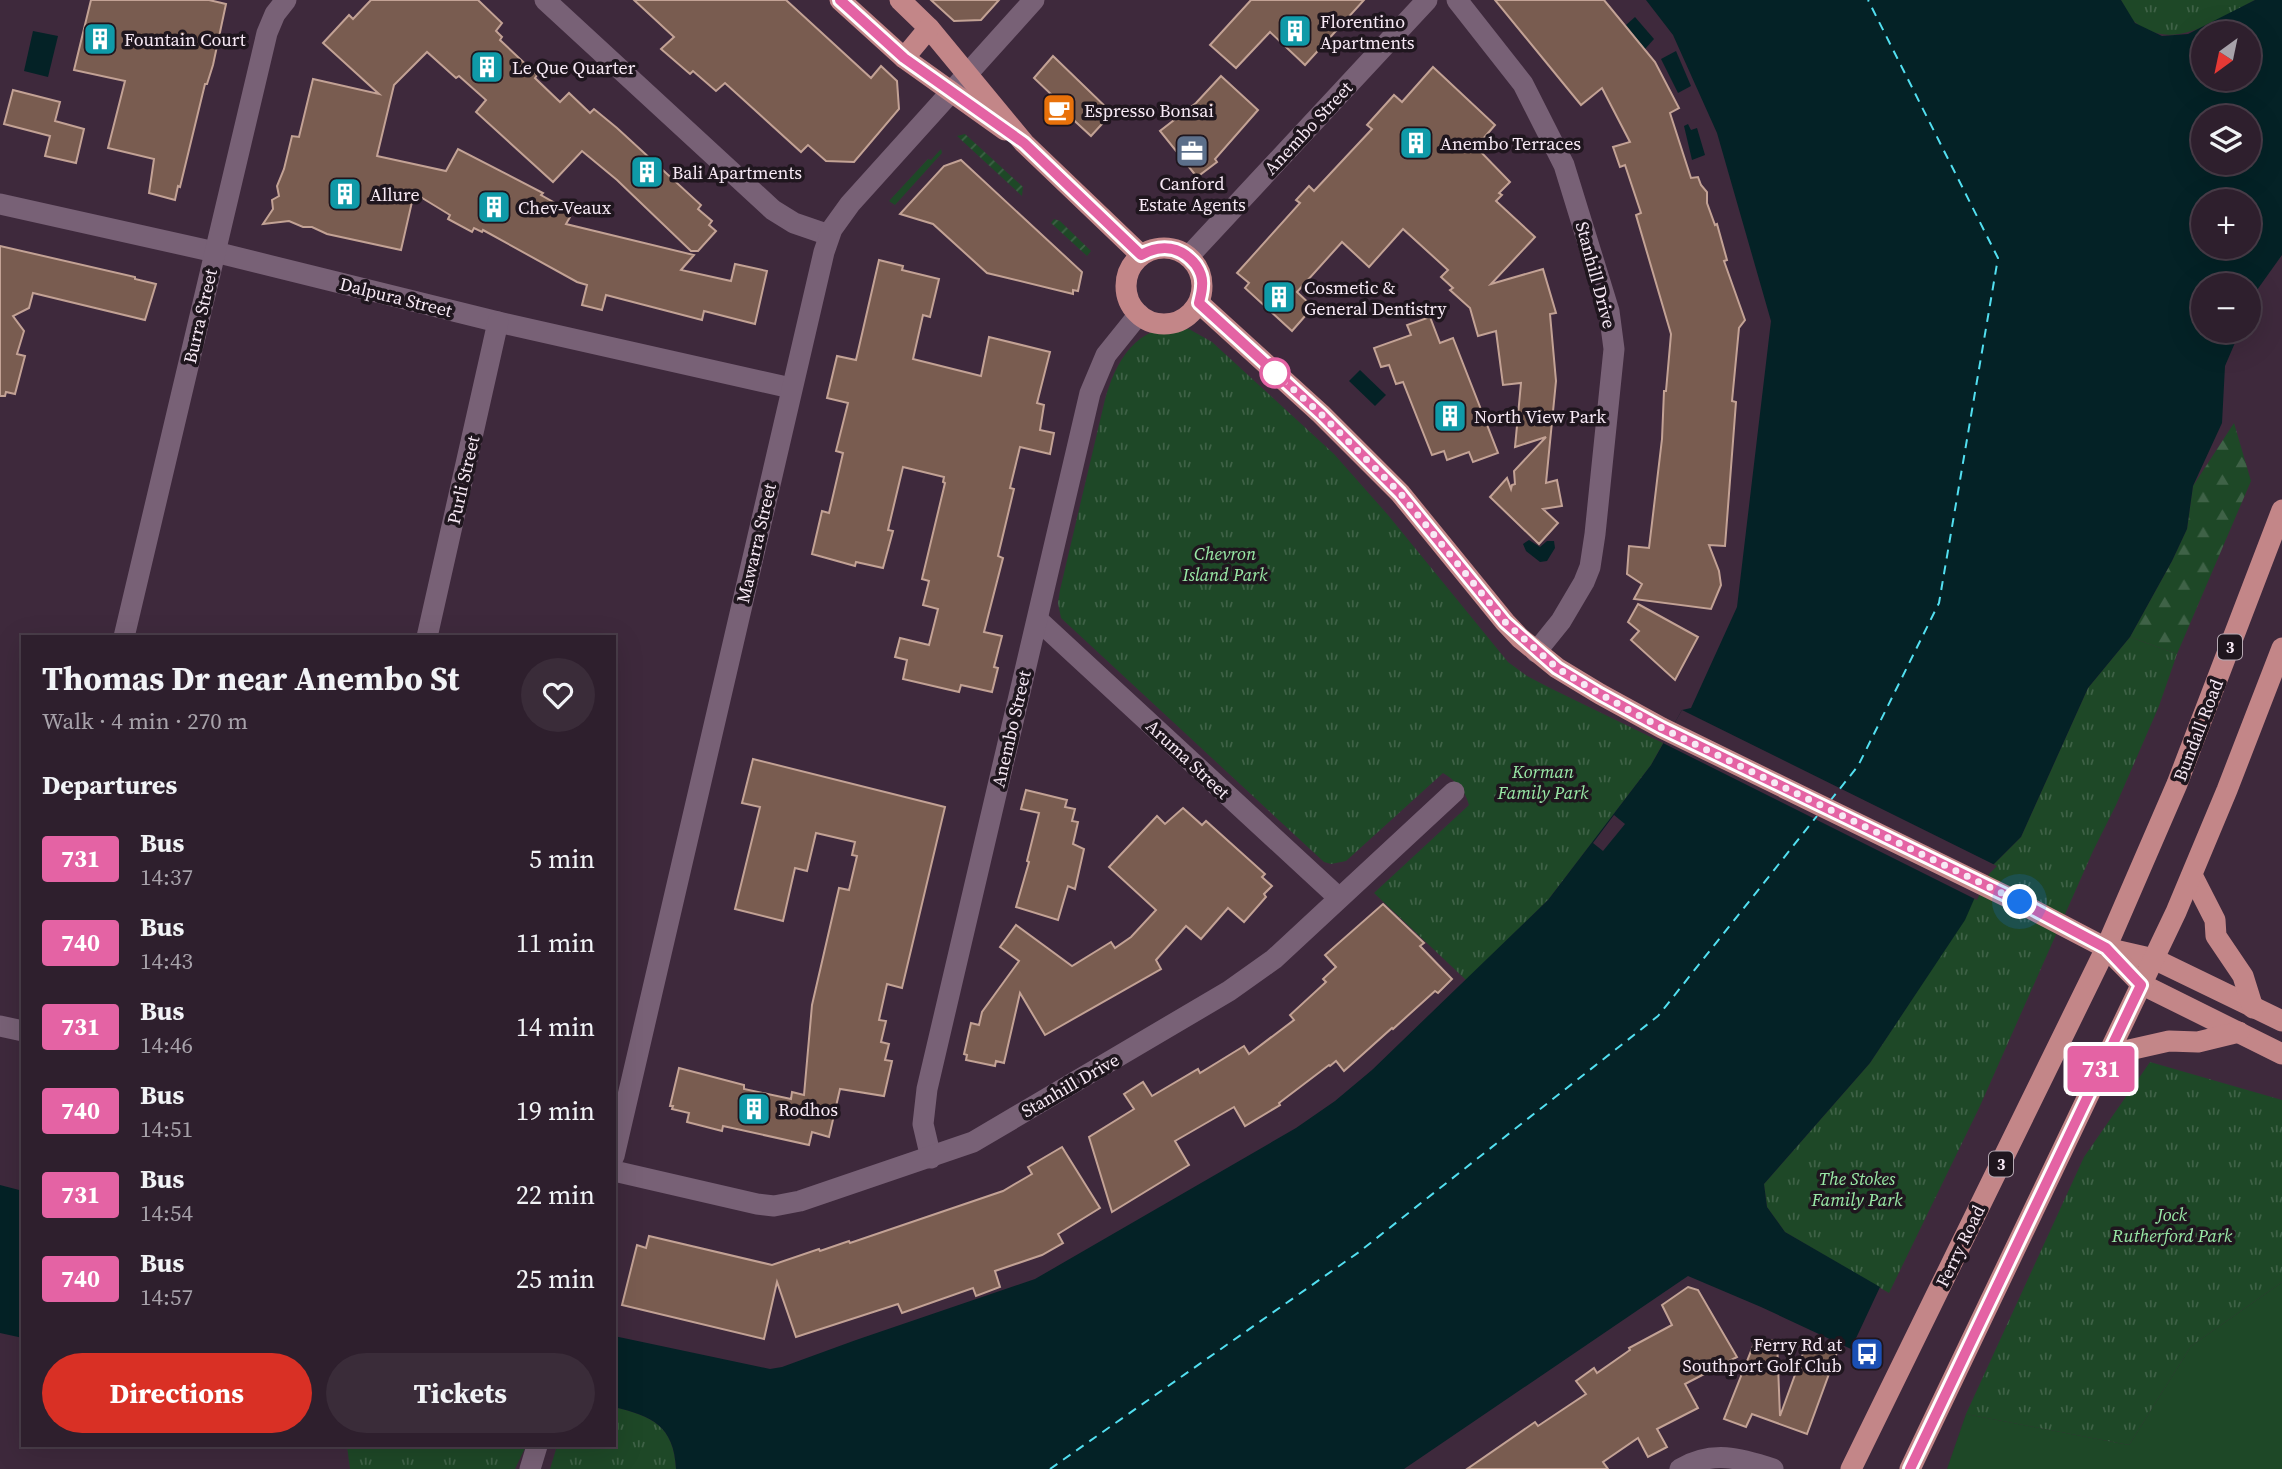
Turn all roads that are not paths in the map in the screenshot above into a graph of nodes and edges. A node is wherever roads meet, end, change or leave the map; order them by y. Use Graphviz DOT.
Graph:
graph roads {
  1 [pos="286,0"];
  2 [pos="545,0"];
  3 [pos="840,0"];
  4 [pos="900,0"];
  5 [pos="1034,0"];
  6 [pos="1427,0"];
  7 [pos="1457,0"];
  8 [pos="929,27"];
  9 [pos="904,58"];
  10 [pos="967,72"];
  11 [pos="949,92"];
  12 [pos="1024,143"];
  13 [pos="0,204"];
  14 [pos="829,235"];
  15 [pos="215,252"];
  16 [pos="1141,255"];
  17 [pos="1189,256"];
  18 [pos="1199,303"];
  19 [pos="1139,314"];
  20 [pos="498,322"];
  21 [pos="791,388"];
  22 [pos="2282,510"];
  23 [pos="1038,620"];
  24 [pos="124,635"];
  25 [pos="427,635"];
  26 [pos="2282,648"];
  27 [pos="1536,652"];
  28 [pos="1454,792"];
  29 [pos="2192,875"];
  30 [pos="1339,898"];
  31 [pos="2106,948"];
  32 [pos="2154,959"];
  33 [pos="2141,985"];
  34 [pos="2253,1007"];
  35 [pos="2282,1021"];
  36 [pos="0,1026"];
  37 [pos="21,1031"];
  38 [pos="2239,1032"];
  39 [pos="2282,1054"];
  40 [pos="2107,1055"];
  41 [pos="616,1147"];
  42 [pos="931,1158"];
  43 [pos="616,1171"];
  44 [pos="537,1447"];
  45 [pos="530,1469"];
  46 [pos="1680,1469"];
  47 [pos="1773,1469"];
  48 [pos="1850,1469"];
  49 [pos="1910,1469"];
  1 -- 15 [label="street, Burra Street"];
  2 -- 14 [label="street"];
  3 -- 9 [label="main road"];
  4 -- 8 [label="main road"];
  5 -- 10 [label="street, Mawarra Street"];
  6 -- 17 [label="street, Anembo Street"];
  7 -- 27 [label="street, Stanhill Drive"];
  8 -- 9 [label="main road"];
  8 -- 10 [label="main road"];
  9 -- 11 [label="main road"];
  10 -- 11 [label="street, Mawarra Street"];
  10 -- 12 [label="main road"];
  11 -- 12 [label="main road"];
  11 -- 14 [label="street, Mawarra Street"];
  12 -- 16 [label="main road"];
  13 -- 15 [label="street, Dalpura Street"];
  14 -- 21 [label="street, Mawarra Street"];
  15 -- 20 [label="street, Dalpura Street"];
  15 -- 24 [label="street, Burra Street"];
  16 -- 17 [label="main road"];
  16 -- 19 [label="main road"];
  17 -- 18 [label="main road"];
  18 -- 19 [label="main road"];
  18 -- 27 [label="main road"];
  19 -- 23 [label="street, Anembo Street"];
  20 -- 21 [label="street, Dalpura Street"];
  20 -- 25 [label="street, Purli Street"];
  21 -- 41 [label="street, Mawarra Street"];
  22 -- 31 [label="main road, Bundall Road / 3"];
  23 -- 30 [label="street, Aruma Street"];
  23 -- 42 [label="street, Anembo Street"];
  26 -- 29 [label="main road"];
  27 -- 31 [label="main road"];
  28 -- 30 [label="street, Stanhill Drive"];
  29 -- 32 [label="main road"];
  29 -- 34 [label="main road"];
  30 -- 42 [label="street, Stanhill Drive"];
  31 -- 32 [label="main road"];
  31 -- 33 [label="main road"];
  31 -- 48 [label="main road, Ferry Road / 3"];
  32 -- 33 [label="main road"];
  32 -- 34 [label="main road"];
  33 -- 38 [label="main road"];
  33 -- 40 [label="main road"];
  34 -- 35 [label="main road"];
  36 -- 37 [label="street"];
  38 -- 39 [label="main road"];
  38 -- 40 [label="main road"];
  40 -- 49 [label="main road"];
  42 -- 43 [label="street, Stanhill Drive"];
  44 -- 45 [label="street"];
  46 -- 47 [label="street"];
}
